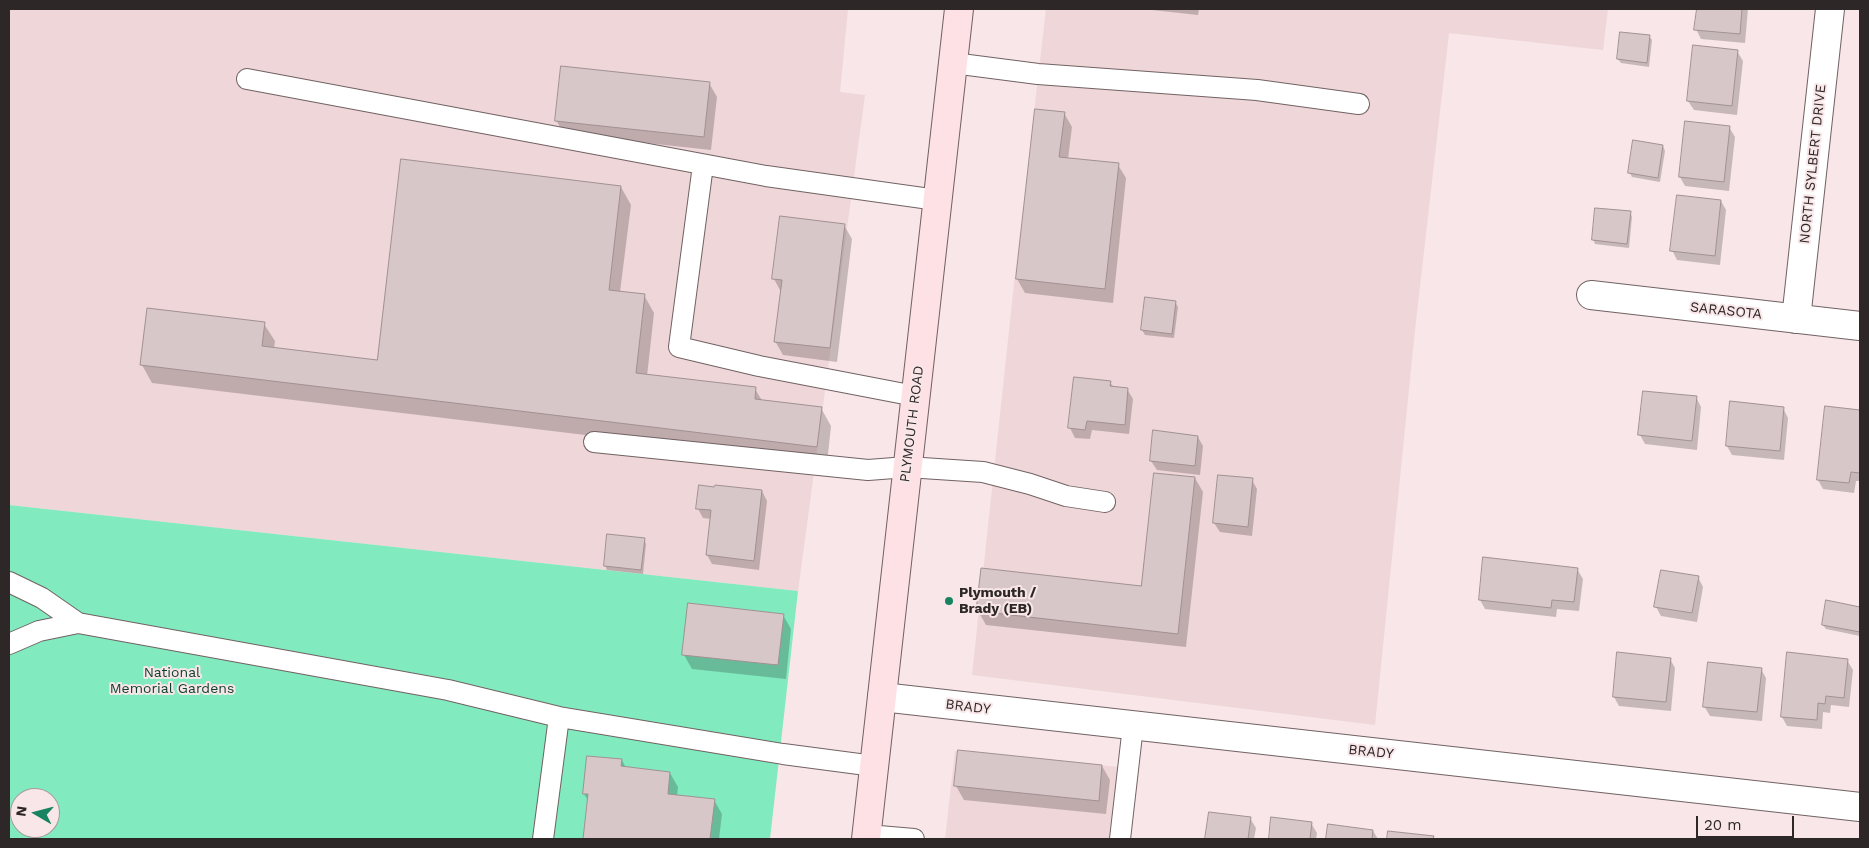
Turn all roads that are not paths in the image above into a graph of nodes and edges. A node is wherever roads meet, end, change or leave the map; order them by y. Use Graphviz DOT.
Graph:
graph roads {
  1 [pos="958,9"];
  2 [pos="1830,9"];
  3 [pos="953,63"];
  4 [pos="247,79"];
  5 [pos="1359,104"];
  6 [pos="703,164"];
  7 [pos="937,200"];
  8 [pos="1591,296"];
  9 [pos="1796,318"];
  10 [pos="1860,326"];
  11 [pos="915,396"];
  12 [pos="594,442"];
  13 [pos="907,467"];
  14 [pos="1105,502"];
  15 [pos="9,582"];
  16 [pos="78,623"];
  17 [pos="9,644"];
  18 [pos="882,697"];
  19 [pos="559,717"];
  20 [pos="1133,726"];
  21 [pos="874,766"];
  22 [pos="1860,807"];
  23 [pos="544,832"];
  24 [pos="866,837"];
  25 [pos="526,839"];
  26 [pos="914,839"];
  27 [pos="1120,839"];
  1 -- 3 [label="main road, PLYMOUTH ROAD"];
  2 -- 9 [label="street, NORTH SYLBERT DRIVE"];
  3 -- 5 [label="lane"];
  3 -- 7 [label="main road, PLYMOUTH ROAD"];
  4 -- 6 [label="lane"];
  6 -- 7 [label="lane"];
  6 -- 11 [label="lane"];
  7 -- 11 [label="main road, PLYMOUTH ROAD"];
  8 -- 9 [label="street, SARASOTA"];
  9 -- 10 [label="street, SARASOTA"];
  11 -- 13 [label="main road, PLYMOUTH ROAD"];
  12 -- 13 [label="lane"];
  13 -- 14 [label="lane"];
  13 -- 18 [label="main road, PLYMOUTH ROAD"];
  15 -- 16 [label="lane"];
  16 -- 17 [label="lane"];
  16 -- 19 [label="lane"];
  18 -- 20 [label="street, BRADY"];
  18 -- 21 [label="main road, PLYMOUTH ROAD"];
  19 -- 21 [label="lane"];
  19 -- 23 [label="lane"];
  20 -- 22 [label="street, BRADY"];
  20 -- 27 [label="lane"];
  21 -- 24 [label="main road, PLYMOUTH ROAD"];
  23 -- 25 [label="lane"];
  24 -- 26 [label="lane"];
}
